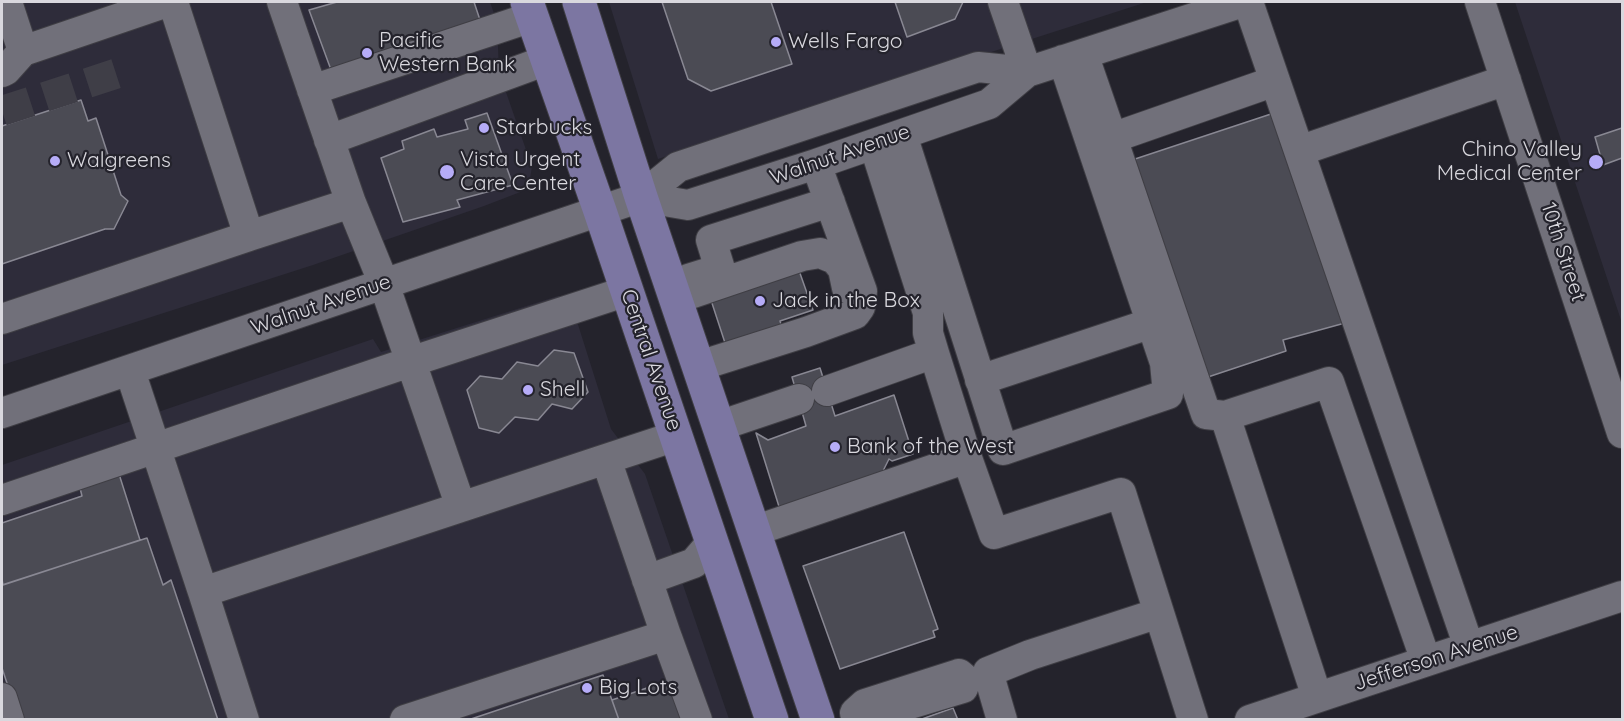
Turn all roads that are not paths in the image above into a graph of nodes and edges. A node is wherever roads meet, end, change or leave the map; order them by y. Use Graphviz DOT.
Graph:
graph roads {
  1 [pos="7,2"];
  2 [pos="167,2"];
  3 [pos="173,2"];
  4 [pos="282,2"];
  5 [pos="579,2"];
  6 [pos="1003,2"];
  7 [pos="1246,2"];
  8 [pos="1480,2"];
  9 [pos="529,9"];
  10 [pos="23,51"];
  11 [pos="1073,57"];
  12 [pos="547,60"];
  13 [pos="2,72"];
  14 [pos="1027,72"];
  15 [pos="1506,80"];
  16 [pos="1275,81"];
  17 [pos="312,90"];
  18 [pos="1112,138"];
  19 [pos="888,139"];
  20 [pos="329,140"];
  21 [pos="1299,151"];
  22 [pos="816,164"];
  23 [pos="641,197"];
  24 [pos="351,203"];
  25 [pos="824,204"];
  26 [pos="600,211"];
  27 [pos="249,236"];
  28 [pos="815,254"];
  29 [pos="384,284"];
  30 [pos="627,291"];
  31 [pos="673,292"];
  32 [pos="844,318"];
  33 [pos="2,319"];
  34 [pos="1152,323"];
  35 [pos="934,354"];
  36 [pos="410,362"];
  37 [pos="699,366"];
  38 [pos="130,371"];
  39 [pos="980,380"];
  40 [pos="827,391"];
  41 [pos="799,399"];
  42 [pos="2,413"];
  43 [pos="1225,416"];
  44 [pos="719,426"];
  45 [pos="1623,433"];
  46 [pos="676,436"];
  47 [pos="155,448"];
  48 [pos="967,458"];
  49 [pos="606,459"];
  50 [pos="2,500"];
  51 [pos="461,507"];
  52 [pos="754,531"];
  53 [pos="712,542"];
  54 [pos="647,580"];
  55 [pos="202,592"];
  56 [pos="1623,596"];
  57 [pos="1159,613"];
  58 [pos="666,635"];
  59 [pos="1469,647"];
  60 [pos="1426,661"];
  61 [pos="977,676"];
  62 [pos="804,679"];
  63 [pos="1317,697"];
  64 [pos="2,698"];
  65 [pos="845,716"];
  66 [pos="1263,718"];
  67 [pos="9,720"];
  68 [pos="244,720"];
  69 [pos="405,720"];
  70 [pos="697,720"];
  71 [pos="772,720"];
  72 [pos="818,720"];
  73 [pos="1002,720"];
  74 [pos="1193,720"];
  1 -- 10 [label="street"];
  2 -- 10 [label="street"];
  3 -- 27 [label="street"];
  4 -- 17 [label="street"];
  5 -- 23 [label="main road, Central Avenue"];
  6 -- 14 [label="street"];
  7 -- 11 [label="street, Walnut Avenue"];
  7 -- 16 [label="street"];
  8 -- 15 [label="street, 10th Street"];
  9 -- 12 [label="main road, Central Avenue"];
  9 -- 17 [label="street"];
  10 -- 13 [label="street"];
  11 -- 14 [label="street, Walnut Avenue"];
  11 -- 18 [label="street"];
  11 -- 34 [label="street"];
  12 -- 20 [label="street"];
  12 -- 26 [label="main road, Central Avenue"];
  14 -- 19 [label="street, Walnut Avenue"];
  14 -- 23 [label="street, Walnut Avenue"];
  15 -- 21 [label="street"];
  15 -- 45 [label="street, 10th Street"];
  16 -- 18 [label="street"];
  16 -- 21 [label="street"];
  17 -- 20 [label="street"];
  18 -- 43 [label="street"];
  19 -- 22 [label="street, Walnut Avenue"];
  19 -- 35 [label="street"];
  19 -- 39 [label="street"];
  20 -- 24 [label="street"];
  21 -- 59 [label="street"];
  22 -- 23 [label="street, Walnut Avenue"];
  22 -- 25 [label="street"];
  23 -- 26 [label="street, Walnut Avenue"];
  23 -- 31 [label="main road, Central Avenue"];
  24 -- 27 [label="street"];
  24 -- 29 [label="street"];
  25 -- 28 [label="street"];
  25 -- 31 [label="street"];
  25 -- 32 [label="street"];
  26 -- 29 [label="street, Walnut Avenue"];
  26 -- 30 [label="main road, Central Avenue"];
  27 -- 33 [label="street"];
  28 -- 31 [label="street"];
  28 -- 32 [label="street"];
  29 -- 36 [label="street"];
  29 -- 38 [label="street, Walnut Avenue"];
  30 -- 36 [label="street"];
  30 -- 46 [label="main road, Central Avenue"];
  31 -- 37 [label="main road, Central Avenue"];
  32 -- 37 [label="street"];
  34 -- 39 [label="street"];
  34 -- 39 [label="street"];
  35 -- 40 [label="street"];
  35 -- 48 [label="street"];
  36 -- 47 [label="street"];
  36 -- 51 [label="street"];
  37 -- 44 [label="main road, Central Avenue"];
  38 -- 42 [label="street, Walnut Avenue"];
  38 -- 47 [label="street"];
  41 -- 44 [label="street"];
  43 -- 60 [label="street"];
  43 -- 63 [label="street"];
  44 -- 52 [label="main road, Central Avenue"];
  46 -- 49 [label="street"];
  46 -- 53 [label="main road, Central Avenue"];
  47 -- 50 [label="street"];
  47 -- 55 [label="street"];
  48 -- 52 [label="street"];
  48 -- 57 [label="street"];
  49 -- 51 [label="street"];
  49 -- 54 [label="street"];
  51 -- 55 [label="street"];
  52 -- 62 [label="main road, Central Avenue"];
  53 -- 54 [label="street"];
  53 -- 62 [label="main road"];
  53 -- 71 [label="main road, Central Avenue"];
  54 -- 58 [label="street"];
  55 -- 68 [label="street"];
  56 -- 59 [label="street, Jefferson Avenue"];
  57 -- 61 [label="street"];
  57 -- 74 [label="street"];
  58 -- 69 [label="street"];
  58 -- 70 [label="street"];
  59 -- 60 [label="street, Jefferson Avenue"];
  60 -- 63 [label="street, Jefferson Avenue"];
  61 -- 65 [label="street"];
  61 -- 73 [label="street"];
  62 -- 72 [label="main road, Central Avenue"];
  63 -- 66 [label="street, Jefferson Avenue"];
  64 -- 67 [label="street"];
}
